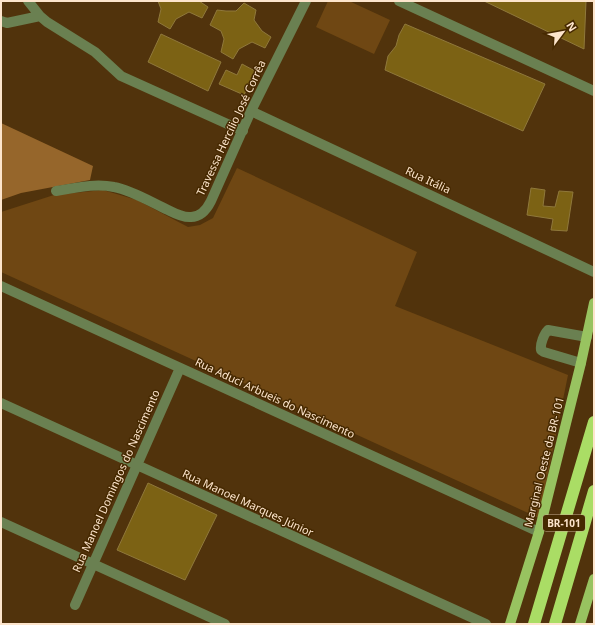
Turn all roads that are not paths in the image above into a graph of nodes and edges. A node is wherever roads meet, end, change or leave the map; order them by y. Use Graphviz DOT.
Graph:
graph roads {
  1 [pos="28,1"];
  2 [pos="306,1"];
  3 [pos="399,1"];
  4 [pos="40,16"];
  5 [pos="1,21"];
  6 [pos="594,91"];
  7 [pos="251,111"];
  8 [pos="243,131"];
  9 [pos="56,191"];
  10 [pos="594,272"];
  11 [pos="1,286"];
  12 [pos="594,303"];
  13 [pos="587,337"];
  14 [pos="581,363"];
  15 [pos="180,368"];
  16 [pos="1,403"];
  17 [pos="594,422"];
  18 [pos="137,465"];
  19 [pos="594,491"];
  20 [pos="1,522"];
  21 [pos="539,532"];
  22 [pos="93,564"];
  23 [pos="594,581"];
  24 [pos="75,604"];
  25 [pos="225,624"];
  26 [pos="486,624"];
  27 [pos="510,624"];
  28 [pos="534,624"];
  29 [pos="555,624"];
  30 [pos="580,624"];
  1 -- 4 [label="street"];
  2 -- 7 [label="street, Travessa Hercílio José Corrêa"];
  3 -- 6 [label="street"];
  4 -- 5 [label="street"];
  4 -- 8 [label="street"];
  7 -- 8 [label="street, Travessa Hercílio José Corrêa"];
  7 -- 10 [label="street, Rua Itália"];
  8 -- 9 [label="street, Travessa Hercílio José Corrêa"];
  11 -- 15 [label="street, Rua Aduci Arbueis do Nascimento"];
  12 -- 13 [label="main road, Marginal Oeste da BR-101"];
  13 -- 14 [label="main road, Marginal Oeste da BR-101"];
  13 -- 14 [label="street"];
  14 -- 21 [label="main road, Marginal Oeste da BR-101"];
  15 -- 18 [label="street, Rua Manoel Domingos do Nascimento"];
  15 -- 21 [label="street, Rua Aduci Arbueis do Nascimento"];
  16 -- 18 [label="street, Rua Manoel Marques Júnior"];
  17 -- 28 [label="highway, BR-101"];
  18 -- 22 [label="street, Rua Manoel Domingos do Nascimento"];
  18 -- 26 [label="street, Rua Manoel Marques Júnior"];
  19 -- 29 [label="highway, BR-101"];
  20 -- 22 [label="street"];
  21 -- 27 [label="main road, Marginal Oeste da BR-101"];
  22 -- 24 [label="street, Rua Manoel Domingos do Nascimento"];
  22 -- 25 [label="street"];
  23 -- 30 [label="main road"];
}
